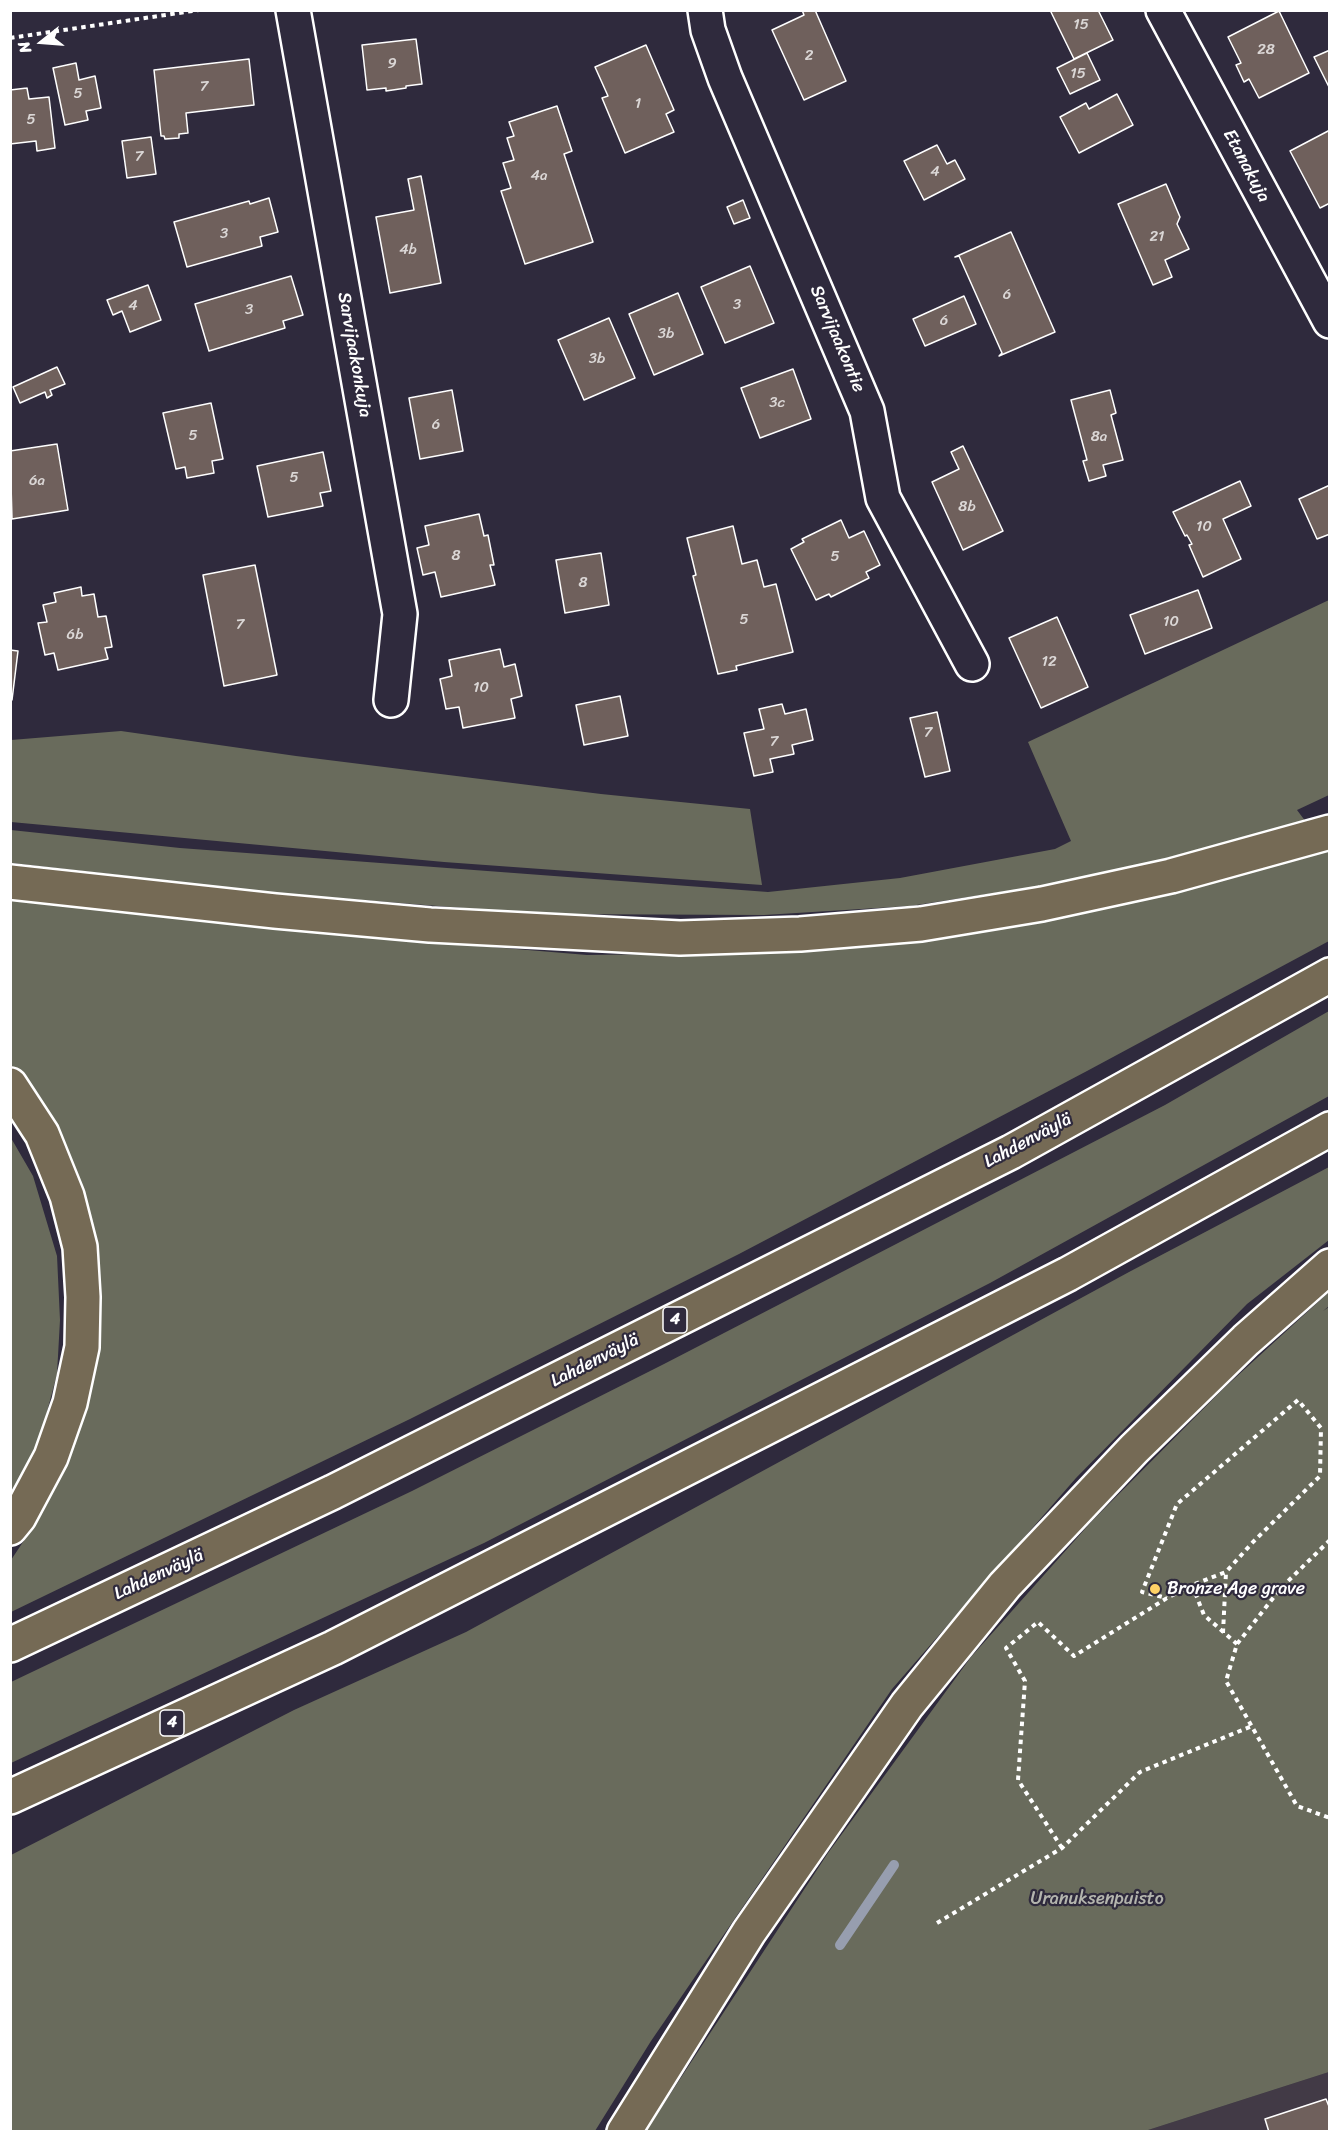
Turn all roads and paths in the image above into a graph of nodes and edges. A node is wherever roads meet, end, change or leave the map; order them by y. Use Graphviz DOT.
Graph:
graph roads {
  1 [pos="199,10"];
  2 [pos="293,10"];
  3 [pos="705,10"];
  4 [pos="1163,10"];
  5 [pos="10,38"];
  6 [pos="1329,321"];
  7 [pos="972,664"];
  8 [pos="392,700"];
  9 [pos="1329,832"];
  10 [pos="10,882"];
  11 [pos="1329,975"];
  12 [pos="10,1085"];
  13 [pos="1329,1129"];
  14 [pos="1329,1266"];
  15 [pos="10,1528"];
  16 [pos="1329,1540"];
  17 [pos="1226,1572"];
  18 [pos="1192,1585"];
  19 [pos="1167,1599"];
  20 [pos="1223,1633"];
  21 [pos="1237,1644"];
  22 [pos="10,1645"];
  23 [pos="1252,1726"];
  24 [pos="10,1797"];
  25 [pos="1329,1818"];
  26 [pos="1062,1848"];
  27 [pos="937,1923"];
  28 [pos="624,2132"];
  1 -- 5 [label="path"];
  2 -- 8 [label="street, Sarvijaakonkuja"];
  3 -- 7 [label="street, Sarvijaakontie"];
  4 -- 6 [label="street, Etanakuja"];
  9 -- 10 [label="highway"];
  11 -- 22 [label="highway, Lahdenväylä / 4"];
  12 -- 15 [label="highway"];
  13 -- 24 [label="highway, 4"];
  14 -- 28 [label="highway"];
  16 -- 21 [label="path"];
  17 -- 18 [label="path"];
  17 -- 19 [label="path"];
  17 -- 20 [label="path"];
  18 -- 19 [label="path"];
  18 -- 20 [label="path"];
  19 -- 26 [label="path"];
  20 -- 21 [label="path"];
  21 -- 23 [label="path"];
  23 -- 25 [label="path"];
  23 -- 26 [label="path"];
  26 -- 27 [label="path"];
}
